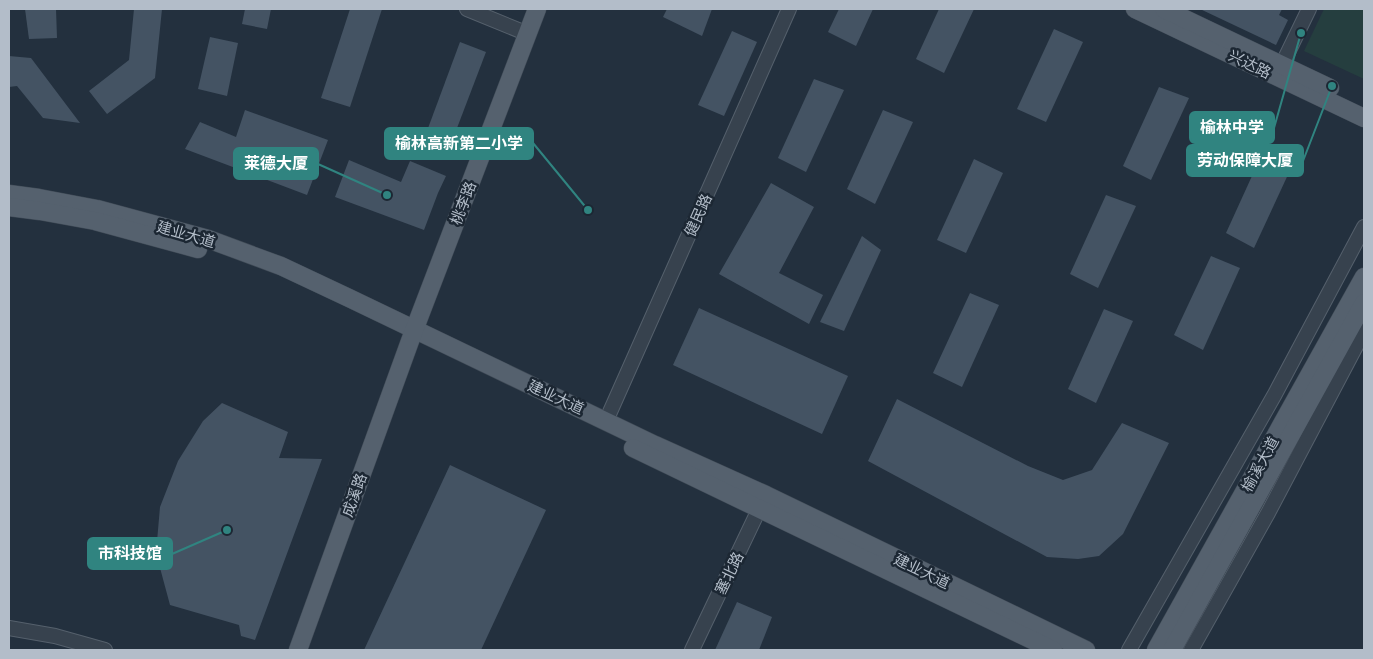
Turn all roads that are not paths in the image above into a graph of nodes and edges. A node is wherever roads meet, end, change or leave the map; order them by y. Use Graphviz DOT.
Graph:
graph roads {
  1 [pos="467,9"];
  2 [pos="537,9"];
  3 [pos="789,9"];
  4 [pos="1135,9"];
  5 [pos="1164,9"];
  6 [pos="1309,9"];
  7 [pos="528,34"];
  8 [pos="1279,71"];
  9 [pos="1364,105"];
  10 [pos="1364,118"];
  11 [pos="9,194"];
  12 [pos="9,207"];
  13 [pos="1364,227"];
  14 [pos="1364,277"];
  15 [pos="1364,303"];
  16 [pos="1364,332"];
  17 [pos="412,335"];
  18 [pos="606,421"];
  19 [pos="763,502"];
  20 [pos="9,628"];
  21 [pos="105,650"];
  22 [pos="298,650"];
  23 [pos="692,650"];
  24 [pos="1054,650"];
  25 [pos="1086,650"];
  26 [pos="1129,650"];
  27 [pos="1156,650"];
  28 [pos="1172,650"];
  29 [pos="1191,650"];
  1 -- 7 [label="street"];
  2 -- 7 [label="main road, 桃李路"];
  3 -- 18 [label="street, 健民路"];
  4 -- 8 [label="main road, 兴达路"];
  5 -- 8 [label="main road, 兴达路"];
  6 -- 8 [label="street"];
  7 -- 17 [label="main road, 桃李路"];
  8 -- 9 [label="main road, 兴达路"];
  8 -- 10 [label="main road, 兴达路"];
  11 -- 17 [label="main road, 建业大道"];
  12 -- 17 [label="main road, 建业大道"];
  13 -- 26 [label="street"];
  14 -- 27 [label="main road, 榆溪大道"];
  15 -- 28 [label="main road, 榆溪大道"];
  16 -- 29 [label="street"];
  17 -- 18 [label="main road, 建业大道"];
  17 -- 19 [label="main road, 建业大道"];
  17 -- 22 [label="main road, 成溪路"];
  18 -- 19 [label="main road, 建业大道"];
  19 -- 23 [label="street, 塞北路"];
  19 -- 24 [label="main road, 建业大道"];
  19 -- 25 [label="main road, 建业大道"];
  20 -- 21 [label="street"];
}
